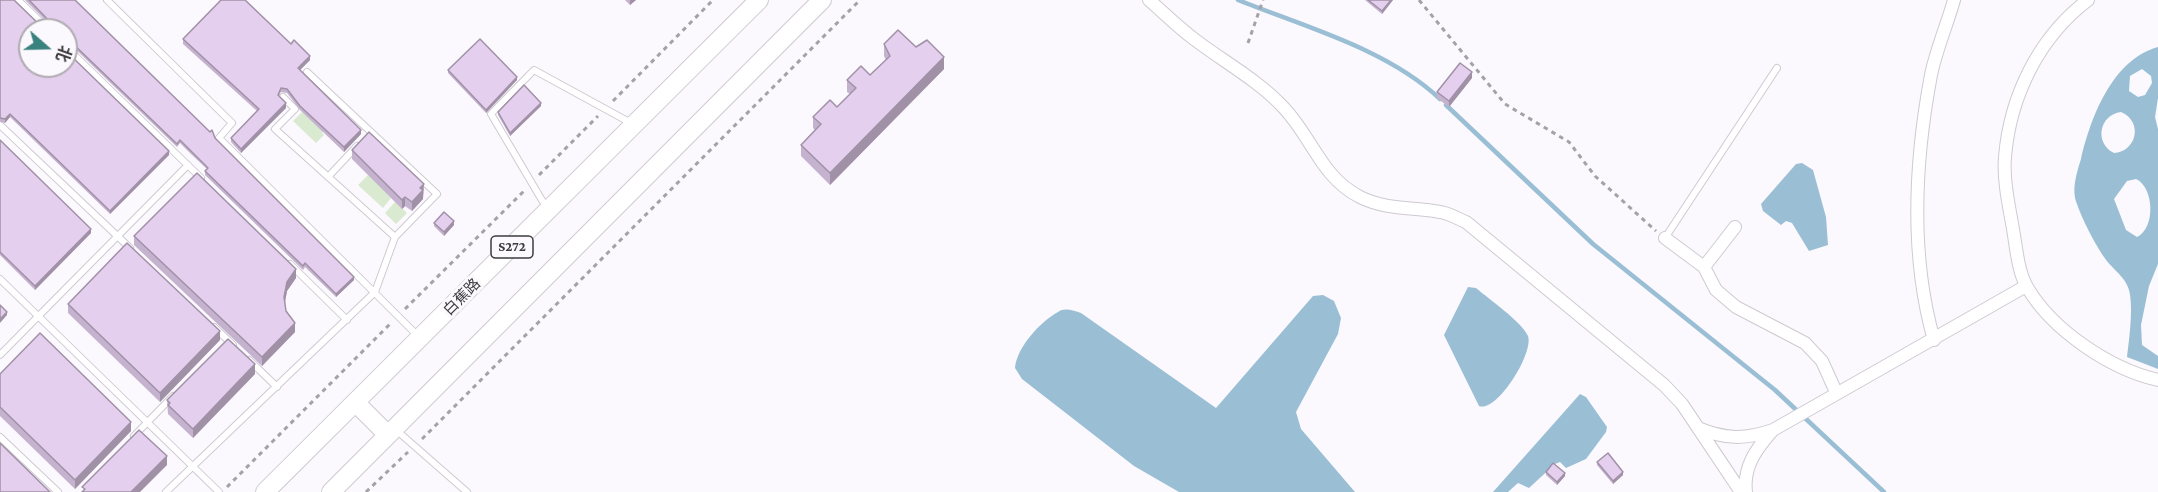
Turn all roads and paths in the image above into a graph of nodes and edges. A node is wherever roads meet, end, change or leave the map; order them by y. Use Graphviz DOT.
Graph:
graph roads {
  1 [pos="18,0"];
  2 [pos="107,0"];
  3 [pos="713,0"];
  4 [pos="759,0"];
  5 [pos="822,0"];
  6 [pos="860,0"];
  7 [pos="1149,0"];
  8 [pos="1263,0"];
  9 [pos="1419,0"];
  10 [pos="1954,0"];
  11 [pos="2088,0"];
  12 [pos="37,18"];
  13 [pos="1248,42"];
  14 [pos="78,59"];
  15 [pos="1777,68"];
  16 [pos="307,72"];
  17 [pos="283,98"];
  18 [pos="605,109"];
  19 [pos="0,125"];
  20 [pos="634,125"];
  21 [pos="370,132"];
  22 [pos="188,165"];
  23 [pos="328,177"];
  24 [pos="204,181"];
  25 [pos="532,183"];
  26 [pos="548,211"];
  27 [pos="1735,227"];
  28 [pos="117,236"];
  29 [pos="395,237"];
  30 [pos="1665,238"];
  31 [pos="134,252"];
  32 [pos="280,254"];
  33 [pos="1704,267"];
  34 [pos="0,279"];
  35 [pos="2026,286"];
  36 [pos="375,292"];
  37 [pos="38,316"];
  38 [pos="398,316"];
  39 [pos="348,320"];
  40 [pos="211,324"];
  41 [pos="420,339"];
  42 [pos="228,340"];
  43 [pos="1934,340"];
  44 [pos="220,348"];
  45 [pos="236,348"];
  46 [pos="0,355"];
  47 [pos="244,356"];
  48 [pos="2158,380"];
  49 [pos="277,387"];
  50 [pos="180,389"];
  51 [pos="1836,392"];
  52 [pos="356,403"];
  53 [pos="148,422"];
  54 [pos="1698,428"];
  55 [pos="1773,430"];
  56 [pos="391,432"];
  57 [pos="0,437"];
  58 [pos="125,445"];
  59 [pos="414,446"];
  60 [pos="193,466"];
  61 [pos="58,492"];
  62 [pos="166,492"];
  63 [pos="220,492"];
  64 [pos="265,492"];
  65 [pos="331,492"];
  66 [pos="366,492"];
  67 [pos="467,492"];
  68 [pos="1741,492"];
  69 [pos="1746,492"];
  1 -- 12 [label="lane"];
  2 -- 36 [label="lane"];
  3 -- 18 [label="path"];
  4 -- 20 [label="main road, 白蕉路 / S272"];
  5 -- 56 [label="main road"];
  6 -- 59 [label="path"];
  7 -- 54 [label="street"];
  8 -- 13 [label="path"];
  9 -- 30 [label="path"];
  10 -- 43 [label="street"];
  11 -- 35 [label="street"];
  14 -- 22 [label="lane"];
  15 -- 30 [label="lane"];
  16 -- 21 [label="lane"];
  17 -- 23 [label="lane"];
  18 -- 20 [label="lane"];
  18 -- 25 [label="path"];
  18 -- 25 [label="lane"];
  19 -- 28 [label="lane"];
  20 -- 26 [label="main road, 白蕉路 / S272"];
  21 -- 23 [label="lane"];
  21 -- 29 [label="lane"];
  22 -- 24 [label="lane"];
  22 -- 28 [label="lane"];
  23 -- 29 [label="lane"];
  25 -- 26 [label="lane"];
  25 -- 38 [label="path"];
  26 -- 41 [label="main road, 白蕉路 / S272"];
  27 -- 33 [label="street"];
  28 -- 31 [label="lane"];
  28 -- 37 [label="lane"];
  29 -- 36 [label="lane"];
  30 -- 33 [label="street"];
  32 -- 39 [label="lane"];
  33 -- 51 [label="street"];
  34 -- 37 [label="lane"];
  35 -- 43 [label="street"];
  35 -- 48 [label="street"];
  36 -- 38 [label="lane"];
  36 -- 39 [label="lane"];
  37 -- 46 [label="lane"];
  37 -- 53 [label="lane"];
  38 -- 41 [label="lane"];
  38 -- 63 [label="path"];
  39 -- 49 [label="lane"];
  40 -- 42 [label="lane"];
  41 -- 52 [label="main road, 白蕉路 / S272"];
  42 -- 44 [label="lane"];
  42 -- 45 [label="lane"];
  43 -- 51 [label="street"];
  47 -- 49 [label="lane"];
  49 -- 60 [label="lane"];
  50 -- 53 [label="lane"];
  51 -- 55 [label="street"];
  52 -- 56 [label="main road"];
  52 -- 64 [label="main road, 白蕉路 / S272"];
  53 -- 58 [label="lane"];
  53 -- 60 [label="lane"];
  54 -- 55 [label="street"];
  54 -- 68 [label="street"];
  55 -- 69 [label="street"];
  56 -- 59 [label="lane"];
  56 -- 65 [label="main road"];
  57 -- 61 [label="lane"];
  59 -- 66 [label="path"];
  59 -- 67 [label="lane"];
  60 -- 62 [label="lane"];
  60 -- 63 [label="lane"];
}
